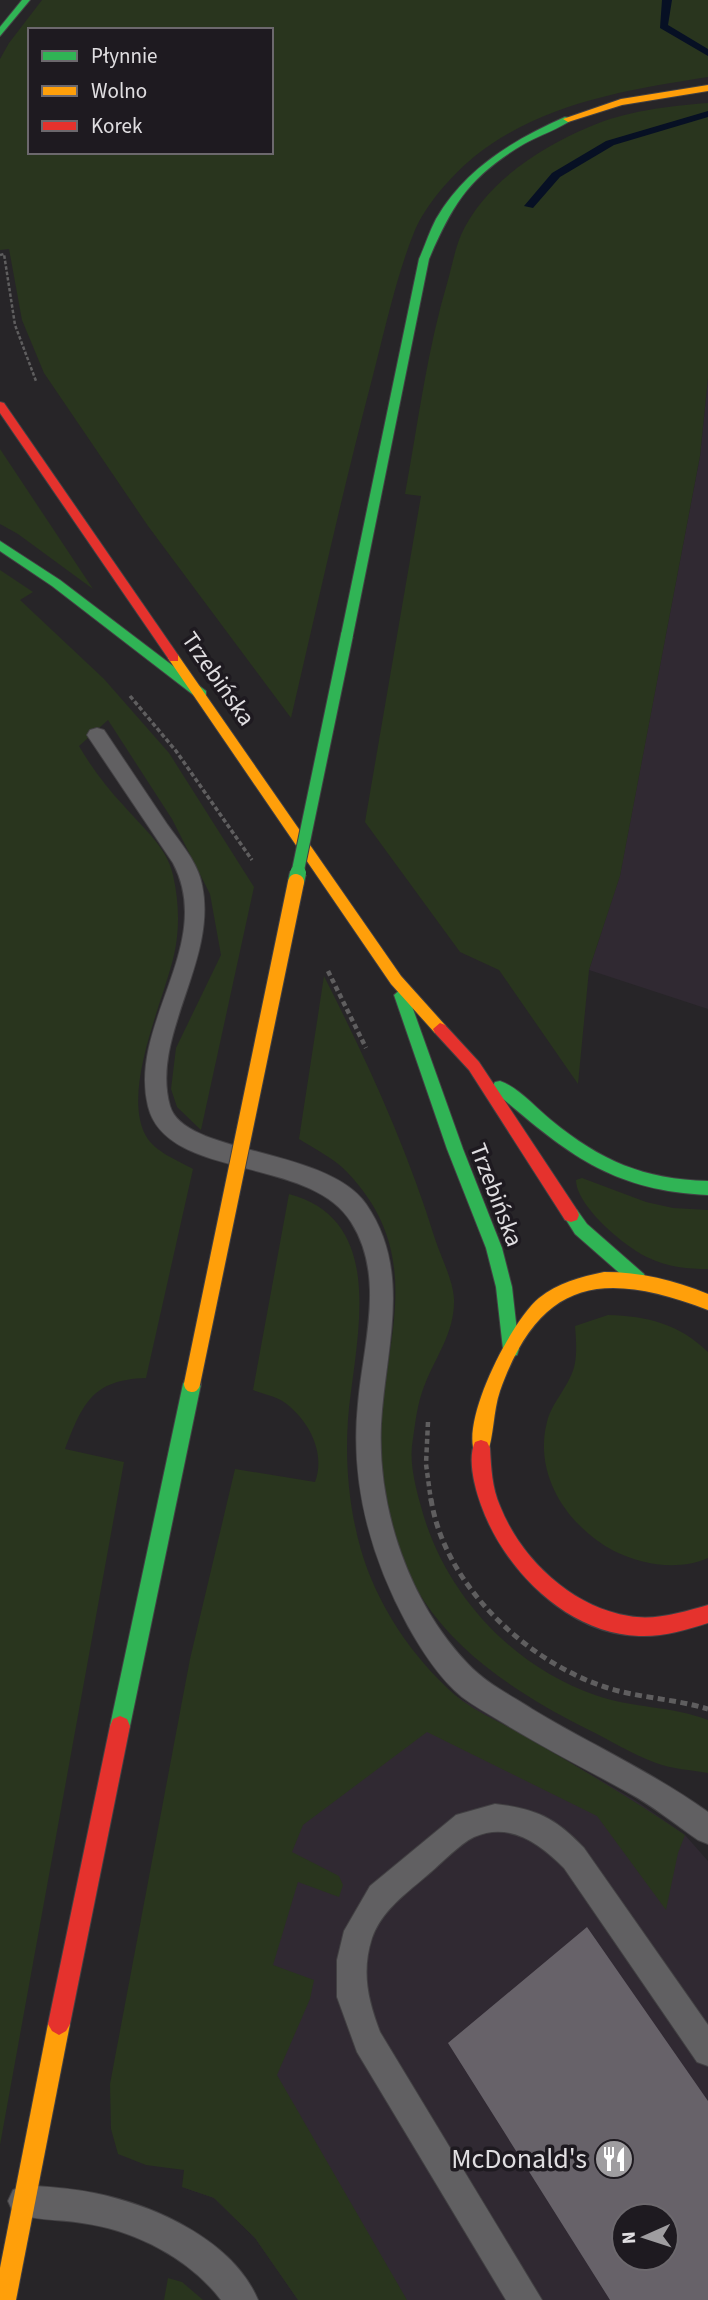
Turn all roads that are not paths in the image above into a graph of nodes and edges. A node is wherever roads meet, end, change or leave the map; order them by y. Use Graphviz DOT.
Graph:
graph roads {
  1 [pos="26,0"];
  2 [pos="0,33"];
  3 [pos="708,88"];
  4 [pos="0,405"];
  5 [pos="0,545"];
  6 [pos="201,694"];
  7 [pos="97,735"];
  8 [pos="396,980"];
  9 [pos="474,1066"];
  10 [pos="708,1188"];
  11 [pos="638,1279"];
  12 [pos="708,1302"];
  13 [pos="511,1349"];
  14 [pos="708,1614"];
  15 [pos="659,1628"];
  16 [pos="682,1636"];
  17 [pos="708,1830"];
  18 [pos="708,2051"];
  19 [pos="24,2201"];
  20 [pos="5,2300"];
  21 [pos="241,2300"];
  22 [pos="525,2300"];
  1 -- 2 [label="main road"];
  3 -- 19 [label="main road, bridge"];
  4 -- 6 [label="main road, Trzebińska"];
  5 -- 6 [label="main road"];
  6 -- 8 [label="main road, Trzebińska"];
  7 -- 17 [label="lane"];
  8 -- 9 [label="main road, Trzebińska"];
  8 -- 13 [label="main road, Trzebińska"];
  9 -- 10 [label="main road"];
  9 -- 11 [label="main road, Trzebińska"];
  11 -- 12 [label="main road"];
  11 -- 13 [label="main road"];
  13 -- 15 [label="main road"];
  14 -- 15 [label="main road"];
  15 -- 16 [label="main road"];
  18 -- 22 [label="lane"];
  19 -- 20 [label="main road"];
  19 -- 21 [label="lane"];
}
